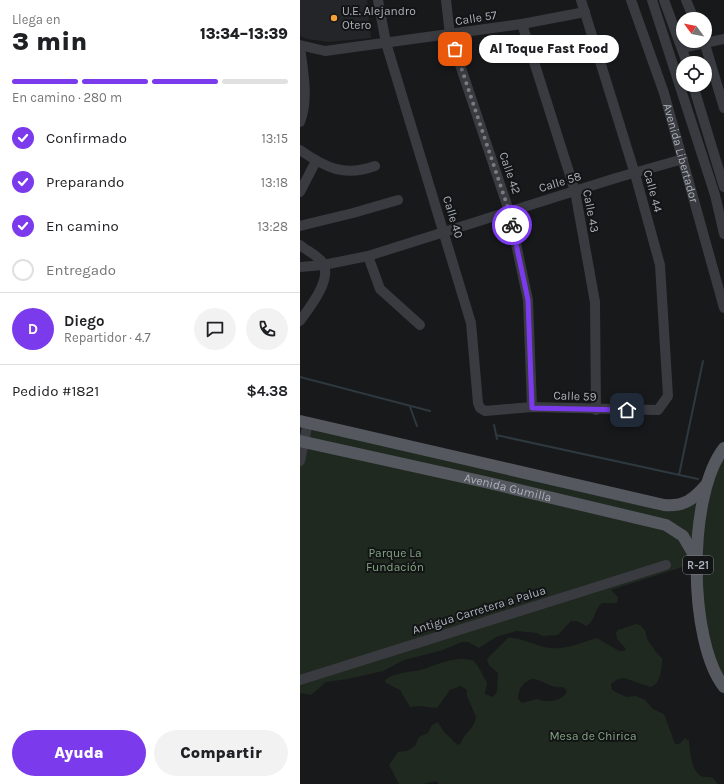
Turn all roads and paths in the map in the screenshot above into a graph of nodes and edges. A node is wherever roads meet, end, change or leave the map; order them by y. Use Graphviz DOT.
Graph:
graph roads {
  1 [pos="378,0"];
  2 [pos="385,0"];
  3 [pos="446,0"];
  4 [pos="581,0"];
  5 [pos="632,0"];
  6 [pos="652,0"];
  7 [pos="664,0"];
  8 [pos="686,0"];
  9 [pos="585,12"];
  10 [pos="691,12"];
  11 [pos="522,24"];
  12 [pos="676,32"];
  13 [pos="450,35"];
  14 [pos="724,39"];
  15 [pos="712,41"];
  16 [pos="386,43"];
  17 [pos="300,46"];
  18 [pos="682,48"];
  19 [pos="707,48"];
  20 [pos="685,56"];
  21 [pos="696,92"];
  22 [pos="724,108"];
  23 [pos="300,122"];
  24 [pos="300,150"];
  25 [pos="683,159"];
  26 [pos="316,162"];
  27 [pos="375,166"];
  28 [pos="635,174"];
  29 [pos="723,180"];
  30 [pos="575,191"];
  31 [pos="300,192"];
  32 [pos="398,200"];
  33 [pos="509,211"];
  34 [pos="300,226"];
  35 [pos="444,231"];
  36 [pos="724,234"];
  37 [pos="300,245"];
  38 [pos="368,256"];
  39 [pos="324,264"];
  40 [pos="300,267"];
  41 [pos="724,308"];
  42 [pos="300,321"];
  43 [pos="420,325"];
  44 [pos="668,396"];
  45 [pos="478,403"];
  46 [pos="532,408"];
  47 [pos="596,410"];
  48 [pos="304,421"];
  49 [pos="302,441"];
  50 [pos="722,451"];
  51 [pos="300,461"];
  52 [pos="706,485"];
  53 [pos="698,562"];
  54 [pos="666,565"];
  55 [pos="300,680"];
  56 [pos="723,686"];
  1 -- 16 [label="street"];
  2 -- 16 [label="street"];
  3 -- 13 [label="street, Calle 42"];
  4 -- 9 [label="street, Calle 44"];
  5 -- 25 [label="street, Avenida Libertador"];
  6 -- 36 [label="street, Avenida Libertador"];
  7 -- 12 [label="street"];
  8 -- 10 [label="street"];
  9 -- 11 [label="street, Calle 57"];
  9 -- 28 [label="street, Calle 44"];
  11 -- 13 [label="street, Calle 57"];
  11 -- 30 [label="street, Calle 43"];
  13 -- 16 [label="street, Calle 57"];
  13 -- 33 [label="street, Calle 42"];
  14 -- 15 [label="street"];
  16 -- 17 [label="street, Calle 57"];
  16 -- 35 [label="street, Calle 40"];
  17 -- 23 [label="street"];
  18 -- 20 [label="street"];
  19 -- 22 [label="street"];
  21 -- 29 [label="street"];
  24 -- 26 [label="street"];
  25 -- 28 [label="street, Calle 58"];
  25 -- 41 [label="street, Avenida Libertador"];
  26 -- 27 [label="street"];
  26 -- 31 [label="street"];
  28 -- 30 [label="street, Calle 58"];
  28 -- 44 [label="street, Calle 44"];
  30 -- 33 [label="street, Calle 58"];
  30 -- 47 [label="street, Calle 43"];
  32 -- 34 [label="street"];
  33 -- 35 [label="street, Calle 58"];
  33 -- 46 [label="street, Calle 42"];
  35 -- 38 [label="street, Calle 58"];
  35 -- 45 [label="street, Calle 40"];
  37 -- 39 [label="street"];
  38 -- 39 [label="street, Calle 58"];
  38 -- 43 [label="street"];
  39 -- 40 [label="street, Calle 58"];
  39 -- 42 [label="street"];
  44 -- 47 [label="street, Calle 59"];
  45 -- 46 [label="street, Calle 59"];
  46 -- 47 [label="street, Calle 59"];
  48 -- 49 [label="street"];
  48 -- 52 [label="main road, Avenida Gumilla"];
  49 -- 51 [label="street"];
  49 -- 53 [label="main road, Avenida Gumilla"];
  50 -- 52 [label="main road, R-21"];
  52 -- 53 [label="main road, R-21"];
  53 -- 56 [label="main road, R-21"];
  54 -- 55 [label="street, Antigua Carretera a Palua"];
}
